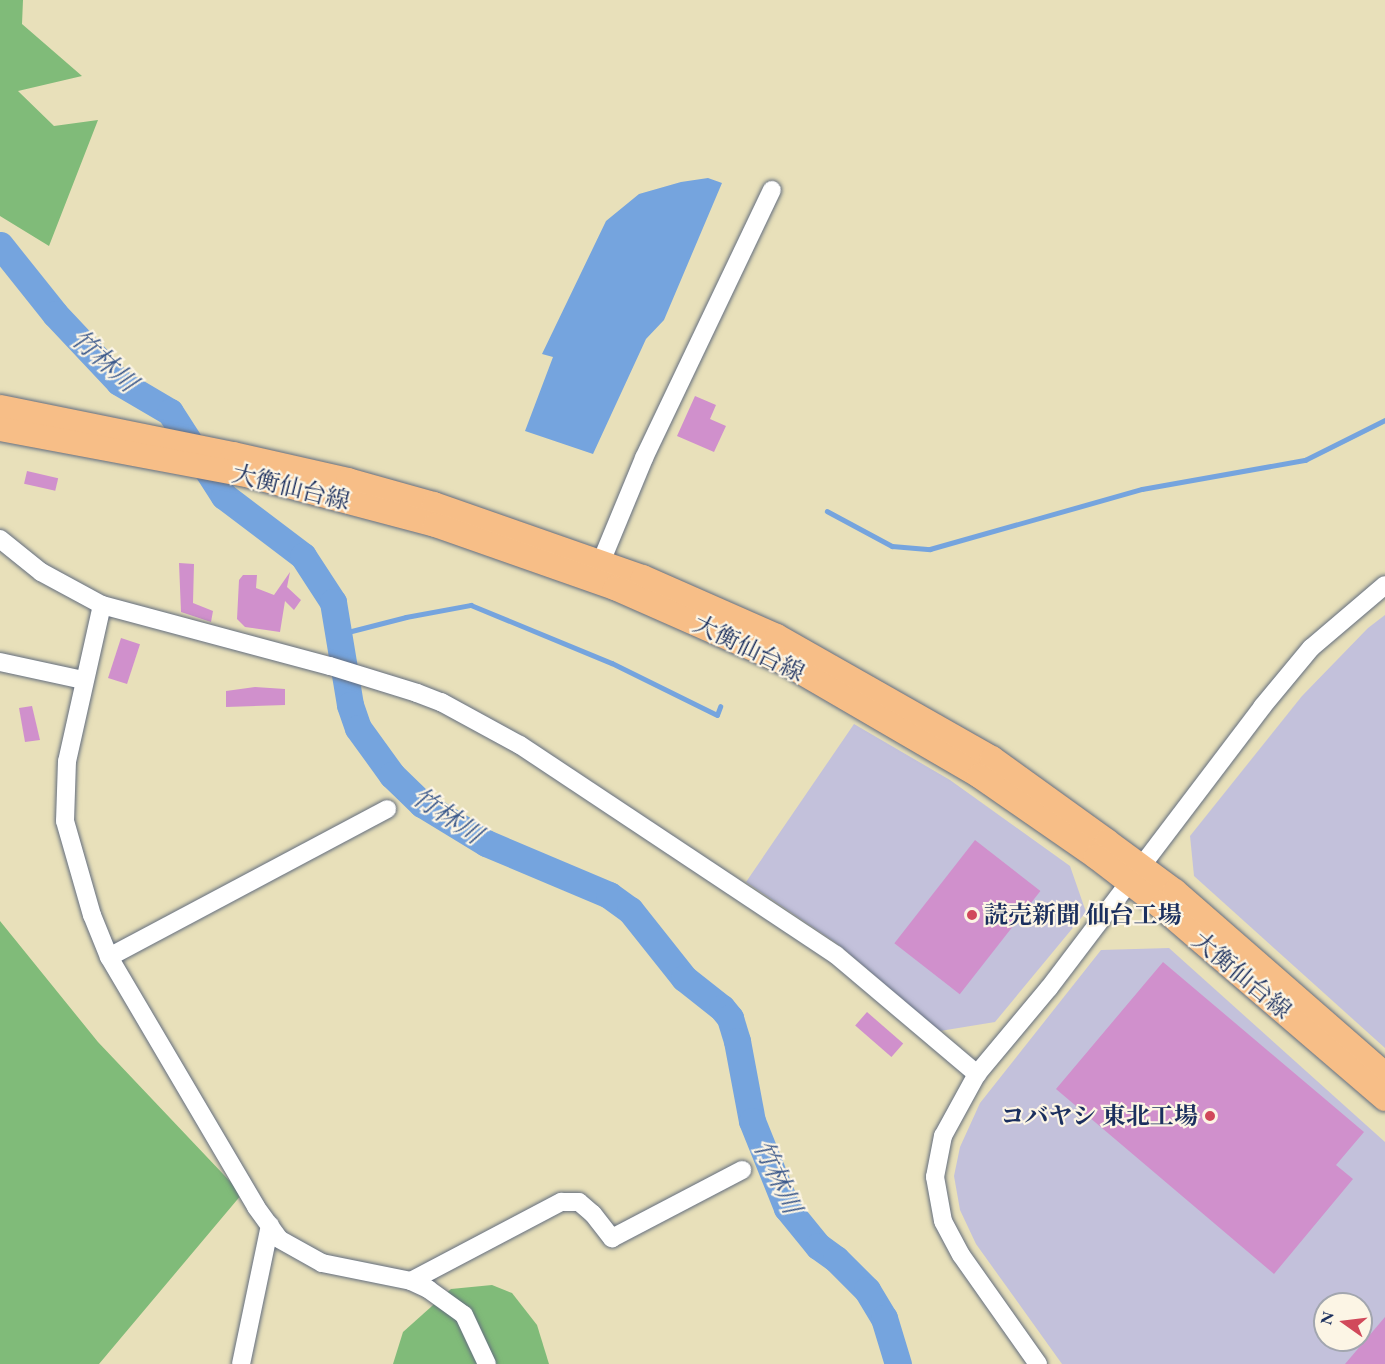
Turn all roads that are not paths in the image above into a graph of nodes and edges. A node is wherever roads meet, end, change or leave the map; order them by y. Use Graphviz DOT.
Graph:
graph roads {
  1 [pos="772,190"];
  2 [pos="0,407"];
  3 [pos="0,429"];
  4 [pos="0,539"];
  5 [pos="602,562"];
  6 [pos="1385,585"];
  7 [pos="102,605"];
  8 [pos="0,662"];
  9 [pos="83,680"];
  10 [pos="387,809"];
  11 [pos="1136,875"];
  12 [pos="110,957"];
  13 [pos="977,1074"];
  14 [pos="1385,1074"];
  15 [pos="1385,1099"];
  16 [pos="742,1170"];
  17 [pos="270,1226"];
  18 [pos="411,1281"];
  19 [pos="241,1364"];
  20 [pos="488,1364"];
  21 [pos="1038,1364"];
  1 -- 5 [label="street"];
  2 -- 5 [label="main road, 大衡仙台線"];
  3 -- 11 [label="main road, 大衡仙台線"];
  4 -- 7 [label="street"];
  5 -- 11 [label="main road, 大衡仙台線"];
  6 -- 11 [label="street"];
  7 -- 9 [label="street"];
  7 -- 13 [label="street"];
  8 -- 9 [label="street"];
  9 -- 12 [label="street"];
  10 -- 12 [label="street"];
  11 -- 13 [label="street"];
  11 -- 14 [label="main road, 大衡仙台線"];
  11 -- 15 [label="main road, 大衡仙台線"];
  12 -- 17 [label="street"];
  13 -- 21 [label="street"];
  16 -- 18 [label="street"];
  17 -- 18 [label="street"];
  17 -- 19 [label="street"];
  18 -- 20 [label="street"];
}
